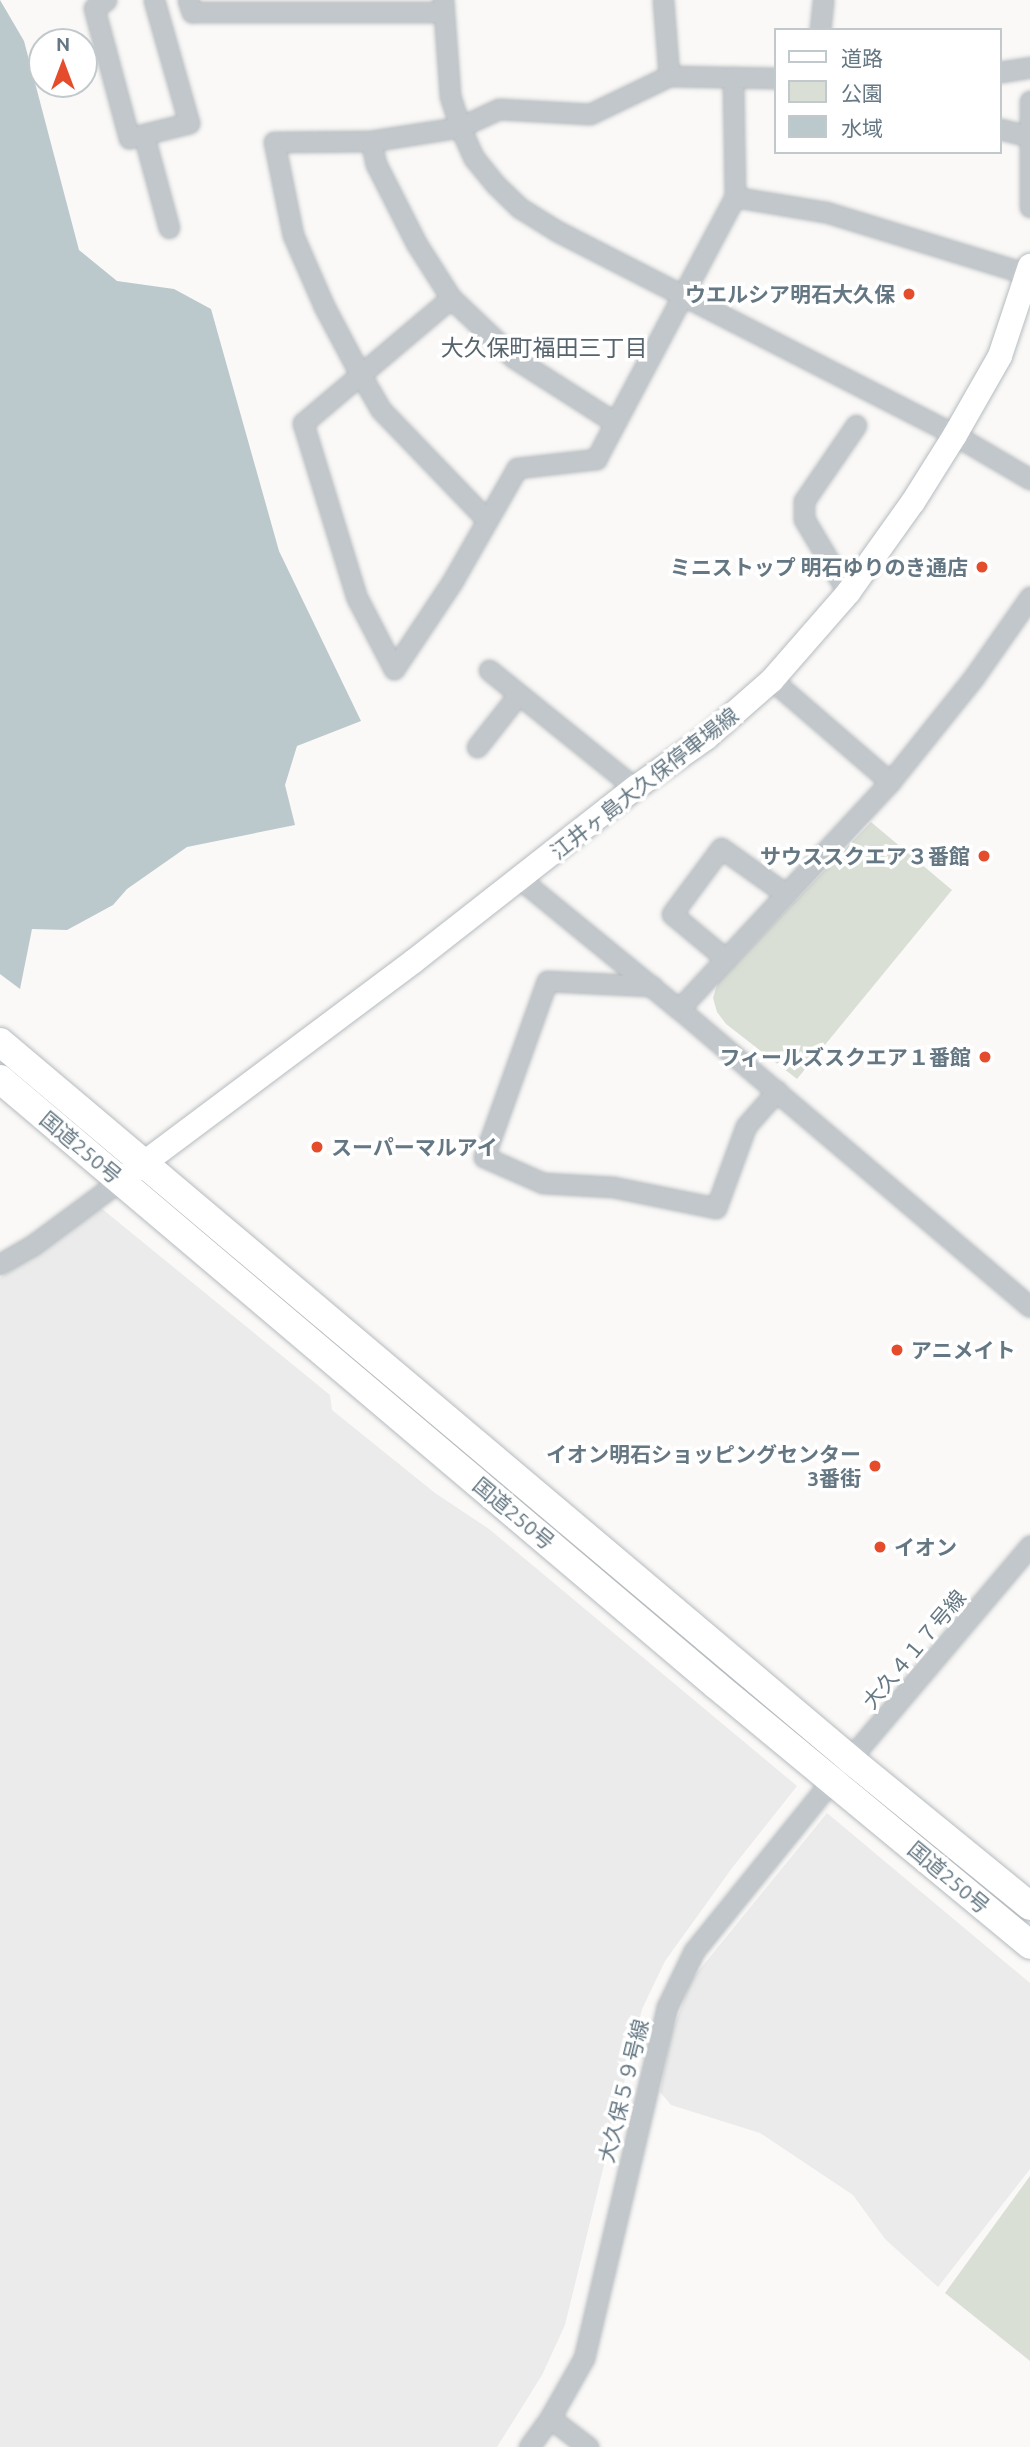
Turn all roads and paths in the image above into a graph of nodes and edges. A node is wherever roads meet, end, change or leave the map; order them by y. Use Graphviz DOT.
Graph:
graph roads {
  1 [pos="106,0"];
  2 [pos="154,0"];
  3 [pos="188,0"];
  4 [pos="663,0"];
  5 [pos="823,0"];
  6 [pos="443,6"];
  7 [pos="820,28"];
  8 [pos="1030,67"];
  9 [pos="1002,72"];
  10 [pos="669,76"];
  11 [pos="733,77"];
  12 [pos="774,78"];
  13 [pos="1030,102"];
  14 [pos="460,127"];
  15 [pos="1002,130"];
  16 [pos="144,136"];
  17 [pos="1029,136"];
  18 [pos="371,141"];
  19 [pos="735,197"];
  20 [pos="1030,206"];
  21 [pos="169,228"];
  22 [pos="1029,270"];
  23 [pos="683,297"];
  24 [pos="452,299"];
  25 [pos="361,376"];
  26 [pos="614,422"];
  27 [pos="856,425"];
  28 [pos="955,435"];
  29 [pos="1030,479"];
  30 [pos="487,520"];
  31 [pos="848,593"];
  32 [pos="1030,597"];
  33 [pos="489,670"];
  34 [pos="772,680"];
  35 [pos="518,695"];
  36 [pos="477,747"];
  37 [pos="891,782"];
  38 [pos="635,788"];
  39 [pos="520,879"];
  40 [pos="786,894"];
  41 [pos="726,959"];
  42 [pos="652,986"];
  43 [pos="679,1009"];
  44 [pos="0,1042"];
  45 [pos="0,1080"];
  46 [pos="776,1091"];
  47 [pos="143,1162"];
  48 [pos="121,1180"];
  49 [pos="0,1264"];
  50 [pos="1030,1307"];
  51 [pos="1030,1546"];
  52 [pos="850,1759"];
  53 [pos="832,1780"];
  54 [pos="1030,1906"];
  55 [pos="1030,1945"];
  56 [pos="550,2418"];
  57 [pos="528,2447"];
  58 [pos="588,2447"];
  1 -- 16 [label="street"];
  2 -- 16 [label="street"];
  3 -- 6 [label="street"];
  4 -- 10 [label="street"];
  5 -- 7 [label="street"];
  6 -- 14 [label="street"];
  8 -- 9 [label="street"];
  10 -- 11 [label="street"];
  10 -- 14 [label="street"];
  11 -- 12 [label="street"];
  11 -- 19 [label="street"];
  13 -- 17 [label="street"];
  14 -- 18 [label="street"];
  14 -- 23 [label="street"];
  15 -- 17 [label="street"];
  16 -- 21 [label="street"];
  17 -- 20 [label="street"];
  18 -- 24 [label="street"];
  18 -- 25 [label="street"];
  19 -- 22 [label="street"];
  19 -- 23 [label="street"];
  22 -- 28 [label="main road, 江井ヶ島大久保停車場線"];
  23 -- 26 [label="street"];
  23 -- 28 [label="street"];
  24 -- 25 [label="street"];
  24 -- 26 [label="street"];
  25 -- 30 [label="street"];
  25 -- 30 [label="street"];
  26 -- 30 [label="street"];
  27 -- 31 [label="street"];
  28 -- 29 [label="street"];
  28 -- 31 [label="main road, 江井ヶ島大久保停車場線"];
  31 -- 34 [label="main road, 江井ヶ島大久保停車場線"];
  32 -- 37 [label="street"];
  33 -- 35 [label="street"];
  34 -- 37 [label="street"];
  34 -- 38 [label="main road, 江井ヶ島大久保停車場線"];
  35 -- 36 [label="street"];
  35 -- 38 [label="street"];
  37 -- 40 [label="street"];
  38 -- 39 [label="main road, 江井ヶ島大久保停車場線"];
  39 -- 42 [label="street"];
  39 -- 47 [label="main road, 江井ヶ島大久保停車場線"];
  40 -- 41 [label="street"];
  40 -- 41 [label="street"];
  41 -- 43 [label="street"];
  42 -- 43 [label="street"];
  42 -- 46 [label="street"];
  43 -- 46 [label="street"];
  44 -- 47 [label="highway, 国道250号"];
  45 -- 48 [label="highway, 国道250号"];
  46 -- 50 [label="street"];
  47 -- 48 [label="main road, 江井ヶ島大久保停車場線"];
  47 -- 52 [label="highway, 国道250号"];
  48 -- 49 [label="street"];
  48 -- 53 [label="highway, 国道250号"];
  51 -- 52 [label="street, 大久４１７号線"];
  52 -- 53 [label="street, 大久４１７号線"];
  52 -- 54 [label="highway, 国道250号"];
  53 -- 55 [label="highway, 国道250号"];
  53 -- 56 [label="street, 大久保５９号線"];
  56 -- 57 [label="street, 大久保５９号線"];
  56 -- 58 [label="street"];
}
